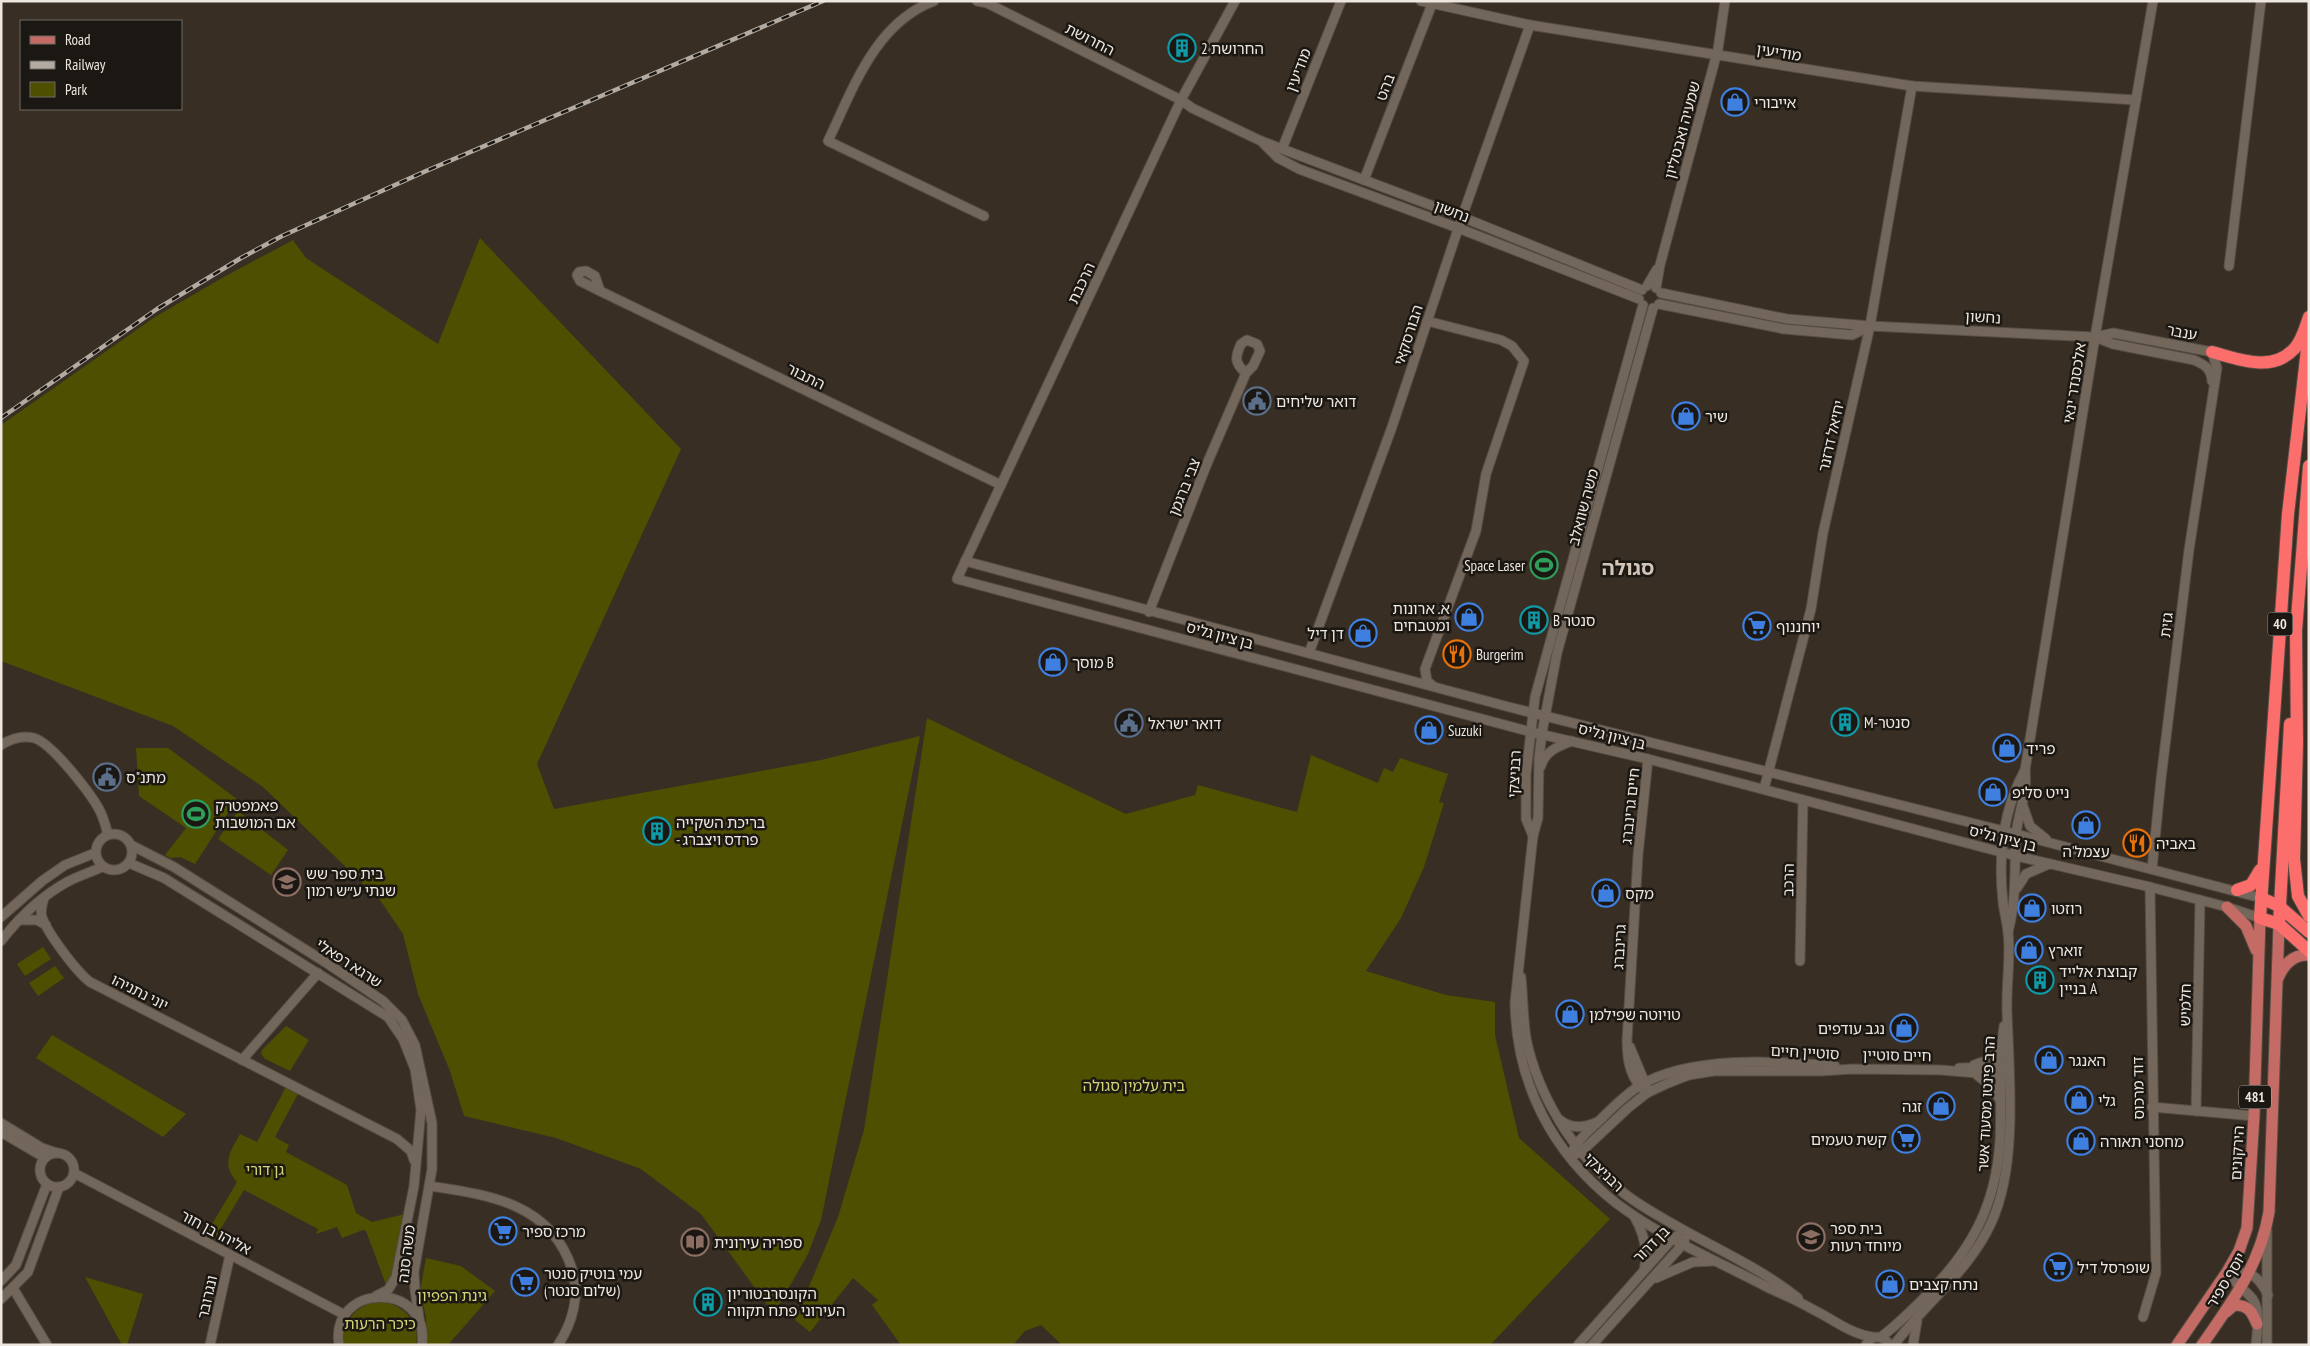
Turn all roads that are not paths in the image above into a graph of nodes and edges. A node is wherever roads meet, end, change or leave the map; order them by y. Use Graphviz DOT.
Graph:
graph roads {
  1 [pos="934,1"];
  2 [pos="1236,1"];
  3 [pos="1340,1"];
  4 [pos="1421,1"];
  5 [pos="1725,1"];
  6 [pos="2153,1"];
  7 [pos="2260,1"];
  8 [pos="982,2"];
  9 [pos="1432,4"];
  10 [pos="1530,25"];
  11 [pos="1716,56"];
  12 [pos="1912,86"];
  13 [pos="1181,100"];
  14 [pos="2136,100"];
  15 [pos="1261,141"];
  16 [pos="1282,149"];
  17 [pos="1364,180"];
  18 [pos="984,216"];
  19 [pos="1462,217"];
  20 [pos="1458,228"];
  21 [pos="2229,266"];
  22 [pos="600,291"];
  23 [pos="1648,293"];
  24 [pos="1656,306"];
  25 [pos="2309,317"];
  26 [pos="1427,321"];
  27 [pos="1870,326"];
  28 [pos="2309,332"];
  29 [pos="2095,337"];
  30 [pos="2212,352"];
  31 [pos="1246,373"];
  32 [pos="2213,386"];
  33 [pos="2309,466"];
  34 [pos="1001,485"];
  35 [pos="965,562"];
  36 [pos="957,579"];
  37 [pos="1150,612"];
  38 [pos="1309,653"];
  39 [pos="2295,679"];
  40 [pos="1434,686"];
  41 [pos="1535,697"];
  42 [pos="1509,707"];
  43 [pos="1533,712"];
  44 [pos="1545,716"];
  45 [pos="1530,732"];
  46 [pos="1542,733"];
  47 [pos="1572,741"];
  48 [pos="1,744"];
  49 [pos="1648,759"];
  50 [pos="2026,770"];
  51 [pos="1770,772"];
  52 [pos="1539,776"];
  53 [pos="1764,789"];
  54 [pos="1803,800"];
  55 [pos="2022,802"];
  56 [pos="2007,818"];
  57 [pos="1986,827"];
  58 [pos="2003,831"];
  59 [pos="2016,834"];
  60 [pos="108,835"];
  61 [pos="1533,836"];
  62 [pos="2057,844"];
  63 [pos="131,845"];
  64 [pos="2002,853"];
  65 [pos="95,854"];
  66 [pos="1638,855"];
  67 [pos="2016,856"];
  68 [pos="129,863"];
  69 [pos="2263,863"];
  70 [pos="2052,864"];
  71 [pos="102,867"];
  72 [pos="2152,869"];
  73 [pos="2150,887"];
  74 [pos="2161,890"];
  75 [pos="2237,890"];
  76 [pos="2016,893"];
  77 [pos="44,898"];
  78 [pos="2260,898"];
  79 [pos="2200,900"];
  80 [pos="2150,902"];
  81 [pos="2279,906"];
  82 [pos="2227,907"];
  83 [pos="2309,916"];
  84 [pos="1,917"];
  85 [pos="2260,918"];
  86 [pos="19,920"];
  87 [pos="2279,924"];
  88 [pos="46,925"];
  89 [pos="2008,932"];
  90 [pos="2309,932"];
  91 [pos="1,941"];
  92 [pos="2309,951"];
  93 [pos="1520,952"];
  94 [pos="2309,956"];
  95 [pos="2258,958"];
  96 [pos="1800,961"];
  97 [pos="318,973"];
  98 [pos="2275,984"];
  99 [pos="2007,1011"];
  100 [pos="2001,1048"];
  101 [pos="242,1060"];
  102 [pos="1853,1069"];
  103 [pos="1969,1070"];
  104 [pos="2004,1071"];
  105 [pos="1642,1085"];
  106 [pos="1647,1093"];
  107 [pos="2000,1102"];
  108 [pos="2152,1107"];
  109 [pos="2196,1111"];
  110 [pos="2254,1116"];
  111 [pos="1557,1118"];
  112 [pos="1599,1121"];
  113 [pos="1,1123"];
  114 [pos="419,1131"];
  115 [pos="1,1132"];
  116 [pos="397,1139"];
  117 [pos="1578,1148"];
  118 [pos="57,1153"];
  119 [pos="1569,1157"];
  120 [pos="45,1158"];
  121 [pos="416,1165"];
  122 [pos="74,1173"];
  123 [pos="47,1184"];
  124 [pos="414,1186"];
  125 [pos="430,1186"];
  126 [pos="59,1187"];
  127 [pos="1632,1213"];
  128 [pos="2267,1226"];
  129 [pos="1686,1231"];
  130 [pos="1673,1238"];
  131 [pos="1684,1243"];
  132 [pos="230,1255"];
  133 [pos="1718,1262"];
  134 [pos="1643,1272"];
  135 [pos="2227,1272"];
  136 [pos="2249,1273"];
  137 [pos="1649,1281"];
  138 [pos="1,1282"];
  139 [pos="13,1288"];
  140 [pos="2240,1289"];
  141 [pos="2268,1295"];
  142 [pos="376,1296"];
  143 [pos="1,1299"];
  144 [pos="1812,1308"];
  145 [pos="345,1315"];
  146 [pos="2223,1315"];
  147 [pos="1919,1316"];
  148 [pos="2143,1317"];
  149 [pos="2258,1324"];
  150 [pos="420,1325"];
  151 [pos="1846,1328"];
  152 [pos="1877,1337"];
  153 [pos="47,1345"];
  154 [pos="210,1345"];
  155 [pos="339,1345"];
  156 [pos="422,1345"];
  157 [pos="558,1345"];
  158 [pos="1578,1345"];
  159 [pos="1592,1345"];
  160 [pos="1864,1345"];
  161 [pos="1892,1345"];
  162 [pos="1913,1345"];
  163 [pos="2177,1345"];
  164 [pos="2202,1345"];
  165 [pos="2256,1345"];
  166 [pos="2267,1345"];
  1 -- 18 [label="street"];
  2 -- 13 [label="street, הרכבת"];
  3 -- 16 [label="street, מודיעין"];
  4 -- 9 [label="street, מודיעין"];
  5 -- 11 [label="street, שמעיה ואבטליון"];
  6 -- 14 [label="street, אלכסנדר ינאי"];
  7 -- 21 [label="street"];
  8 -- 13 [label="street, החרושת"];
  9 -- 10 [label="street, מודיעין"];
  9 -- 17 [label="street, בהט"];
  10 -- 11 [label="street, מודיעין"];
  10 -- 19 [label="street, הבורסקאי"];
  11 -- 12 [label="street, מודיעין"];
  11 -- 23 [label="street, שמעיה ואבטליון"];
  12 -- 14 [label="street, מודיעין"];
  12 -- 27 [label="street, יחיאל דרזנר"];
  13 -- 15 [label="street, נחשון"];
  13 -- 34 [label="street, הרכבת"];
  14 -- 29 [label="street, אלכסנדר ינאי"];
  15 -- 16 [label="street, נחשון"];
  15 -- 20 [label="street, נחשון"];
  16 -- 17 [label="street, נחשון"];
  17 -- 19 [label="street, נחשון"];
  19 -- 20 [label="street, הבורסקאי"];
  19 -- 23 [label="street, נחשון"];
  20 -- 23 [label="street, נחשון"];
  20 -- 26 [label="street, הבורסקאי"];
  22 -- 34 [label="street, התבור"];
  23 -- 24 [label="street, נחשון"];
  23 -- 24 [label="street, משה שוואלב"];
  23 -- 27 [label="street, נחשון"];
  23 -- 41 [label="street, משה שוואלב"];
  24 -- 27 [label="street, נחשון"];
  24 -- 44 [label="street, משה שוואלב"];
  25 -- 30 [label="highway"];
  26 -- 38 [label="street, הבורסקאי"];
  26 -- 40 [label="street"];
  27 -- 29 [label="street, נחשון"];
  27 -- 51 [label="street, יחיאל דרזנר"];
  28 -- 69 [label="highway, 40"];
  29 -- 30 [label="street, ענבר"];
  29 -- 32 [label="street, ענבר"];
  29 -- 50 [label="street, אלכסנדר ינאי"];
  30 -- 32 [label="street, ענבר"];
  31 -- 37 [label="street, צבי ברגמן"];
  32 -- 72 [label="street, גזית"];
  33 -- 39 [label="highway, 40"];
  34 -- 35 [label="street, הרכבת"];
  35 -- 36 [label="street, הרכבת"];
  35 -- 37 [label="street, בן ציון גליס"];
  36 -- 45 [label="street, בן ציון גליס"];
  37 -- 38 [label="street, בן ציון גליס"];
  38 -- 40 [label="street, בן ציון גליס"];
  39 -- 81 [label="highway, 40"];
  39 -- 83 [label="highway, 40"];
  40 -- 42 [label="street, בן ציון גליס"];
  41 -- 42 [label="street"];
  41 -- 43 [label="street, משה שוואלב"];
  42 -- 43 [label="street, בן ציון גליס"];
  43 -- 44 [label="street, בן ציון גליס"];
  43 -- 45 [label="street, רבניצקי"];
  44 -- 46 [label="street, רבניצקי"];
  44 -- 51 [label="street, בן ציון גליס"];
  45 -- 46 [label="street, בן ציון גליס"];
  45 -- 61 [label="street, רבניצקי"];
  46 -- 47 [label="street, בן ציון גליס"];
  46 -- 52 [label="street, רבניצקי"];
  47 -- 49 [label="street, בן ציון גליס"];
  47 -- 52 [label="street"];
  48 -- 60 [label="street"];
  49 -- 53 [label="street, בן ציון גליס"];
  49 -- 66 [label="street, חיים גרינברג"];
  50 -- 55 [label="street, אלכסנדר ינאי"];
  50 -- 56 [label="street, אלכסנדר ינאי"];
  51 -- 53 [label="street, יחיאל דרזנר"];
  51 -- 57 [label="street, בן ציון גליס"];
  52 -- 61 [label="street, רבניצקי"];
  53 -- 54 [label="street, בן ציון גליס"];
  54 -- 64 [label="street, בן ציון גליס"];
  54 -- 96 [label="street, הרכב"];
  55 -- 59 [label="street, אלכסנדר ינאי"];
  55 -- 62 [label="street"];
  56 -- 57 [label="street"];
  56 -- 58 [label="street, אלכסנדר ינאי"];
  57 -- 58 [label="street, בן ציון גליס"];
  58 -- 59 [label="street, בן ציון גליס"];
  58 -- 64 [label="street, הרב פינטו מסעוד אשר"];
  59 -- 62 [label="street, בן ציון גליס"];
  59 -- 67 [label="street, הרב פינטו מסעוד אשר"];
  60 -- 63 [label="street"];
  60 -- 65 [label="street"];
  61 -- 93 [label="street, רבניצקי"];
  62 -- 72 [label="street, בן ציון גליס"];
  63 -- 68 [label="street"];
  63 -- 125 [label="street, שרגא רפאלי"];
  64 -- 67 [label="street, בן ציון גליס"];
  64 -- 89 [label="street, הרב פינטו מסעוד אשר"];
  65 -- 71 [label="street"];
  65 -- 84 [label="street"];
  66 -- 105 [label="street, גרינברג"];
  67 -- 70 [label="street, בן ציון גליס"];
  67 -- 76 [label="street, הרב פינטו מסעוד אשר"];
  68 -- 71 [label="street"];
  68 -- 97 [label="street, שרגא רפאלי"];
  69 -- 75 [label="highway"];
  69 -- 78 [label="highway, 40"];
  70 -- 73 [label="street, בן ציון גליס"];
  70 -- 76 [label="street"];
  71 -- 77 [label="street"];
  72 -- 75 [label="street, בן ציון גליס"];
  73 -- 74 [label="street, בן ציון גליס"];
  73 -- 80 [label="street, דוד מרכוס"];
  74 -- 79 [label="street, בן ציון גליס"];
  74 -- 80 [label="street"];
  75 -- 78 [label="street, בן ציון גליס"];
  76 -- 89 [label="street, הרב פינטו מסעוד אשר"];
  77 -- 86 [label="street"];
  77 -- 88 [label="street, יוני נתניהו"];
  78 -- 81 [label="highway"];
  78 -- 85 [label="highway, 40"];
  79 -- 82 [label="street, בן ציון גליס"];
  79 -- 109 [label="street, חלמיש"];
  80 -- 108 [label="street, דוד מרכוס"];
  81 -- 87 [label="highway, 40"];
  81 -- 90 [label="highway"];
  82 -- 85 [label="street, בן ציון גליס"];
  82 -- 95 [label="main road"];
  85 -- 87 [label="highway"];
  85 -- 95 [label="main road, הירקונים / 481"];
  86 -- 88 [label="street"];
  86 -- 91 [label="street"];
  87 -- 92 [label="highway"];
  87 -- 98 [label="main road, 481"];
  88 -- 101 [label="street, יוני נתניהו"];
  89 -- 99 [label="street, הרב פינטו מסעוד אשר"];
  93 -- 111 [label="street, רבניצקי"];
  93 -- 119 [label="street, רבניצקי"];
  94 -- 98 [label="main road"];
  95 -- 110 [label="main road, הירקונים / 481"];
  97 -- 101 [label="street"];
  97 -- 114 [label="street, שרגא רפאלי"];
  98 -- 128 [label="main road, 481"];
  99 -- 100 [label="street, הרב פינטו מסעוד אשר"];
  99 -- 104 [label="street, הרב פינטו מסעוד אשר"];
  100 -- 103 [label="street"];
  100 -- 104 [label="street, הרב פינטו מסעוד אשר"];
  101 -- 116 [label="street, יוני נתניהו"];
  102 -- 103 [label="street, חיים סוטיין"];
  102 -- 105 [label="street, סוטיין חיים"];
  102 -- 106 [label="street, סוטיין חיים"];
  103 -- 104 [label="street"];
  103 -- 107 [label="street"];
  104 -- 107 [label="street, הרב פינטו מסעוד אשר"];
  104 -- 147 [label="street, הרב פינטו מסעוד אשר"];
  105 -- 106 [label="street, גרינברג"];
  105 -- 112 [label="street, סוטיין חיים"];
  106 -- 117 [label="street, סוטיין חיים"];
  107 -- 152 [label="street, הרב פינטו מסעוד אשר"];
  108 -- 109 [label="street"];
  108 -- 148 [label="street, דוד מרכוס"];
  109 -- 110 [label="street"];
  110 -- 135 [label="main road, הירקונים / 481"];
  111 -- 112 [label="street"];
  111 -- 117 [label="street, רבניצקי"];
  112 -- 117 [label="street, סוטיין חיים"];
  113 -- 118 [label="street"];
  114 -- 116 [label="street"];
  114 -- 121 [label="street, שרגא רפאלי"];
  115 -- 120 [label="street"];
  116 -- 121 [label="street, יוני נתניהו"];
  117 -- 119 [label="street, סוטיין חיים"];
  117 -- 129 [label="street, רבניצקי"];
  118 -- 120 [label="street"];
  118 -- 122 [label="street"];
  119 -- 127 [label="street, רבניצקי"];
  120 -- 123 [label="street"];
  121 -- 124 [label="street, שרגא רפאלי"];
  122 -- 126 [label="street"];
  122 -- 132 [label="street, אליהו בן חור"];
  123 -- 126 [label="street"];
  123 -- 138 [label="street"];
  124 -- 142 [label="street, משה סנה"];
  125 -- 150 [label="street, משה סנה"];
  125 -- 157 [label="street"];
  126 -- 139 [label="street"];
  127 -- 130 [label="street, רבניצקי"];
  127 -- 134 [label="street"];
  128 -- 136 [label="main road, יוסף ספיר / 481"];
  128 -- 141 [label="street"];
  129 -- 130 [label="street, בן דרור"];
  129 -- 131 [label="street, בן דרור"];
  129 -- 144 [label="street, רבניצקי"];
  130 -- 131 [label="street, רבניצקי"];
  130 -- 134 [label="street, בן דרור"];
  131 -- 133 [label="street, רבניצקי"];
  131 -- 137 [label="street, בן דרור"];
  132 -- 145 [label="street, אליהו בן חור"];
  132 -- 154 [label="street, ונגרובר"];
  133 -- 137 [label="street"];
  133 -- 144 [label="street, רבניצקי"];
  134 -- 158 [label="street, בן דרור"];
  135 -- 136 [label="street"];
  135 -- 140 [label="street"];
  135 -- 163 [label="main road, יוסף ספיר / 481"];
  136 -- 140 [label="main road, יוסף ספיר / 481"];
  136 -- 141 [label="street"];
  137 -- 159 [label="street, בן דרור"];
  139 -- 143 [label="street"];
  139 -- 153 [label="street"];
  140 -- 146 [label="main road, יוסף ספיר / 481"];
  140 -- 149 [label="street"];
  141 -- 166 [label="street"];
  142 -- 145 [label="street, משה סנה"];
  142 -- 150 [label="street"];
  144 -- 151 [label="street, רבניצקי"];
  145 -- 155 [label="street"];
  146 -- 149 [label="main road"];
  146 -- 164 [label="main road, יוסף ספיר / 481"];
  147 -- 161 [label="street"];
  147 -- 162 [label="street"];
  149 -- 165 [label="street"];
  150 -- 156 [label="street, משה סנה"];
  151 -- 152 [label="street, רבניצקי"];
  151 -- 160 [label="street, רבניצקי"];
  152 -- 160 [label="street, הרב פינטו מסעוד אשר"];
  152 -- 161 [label="street"];
}
